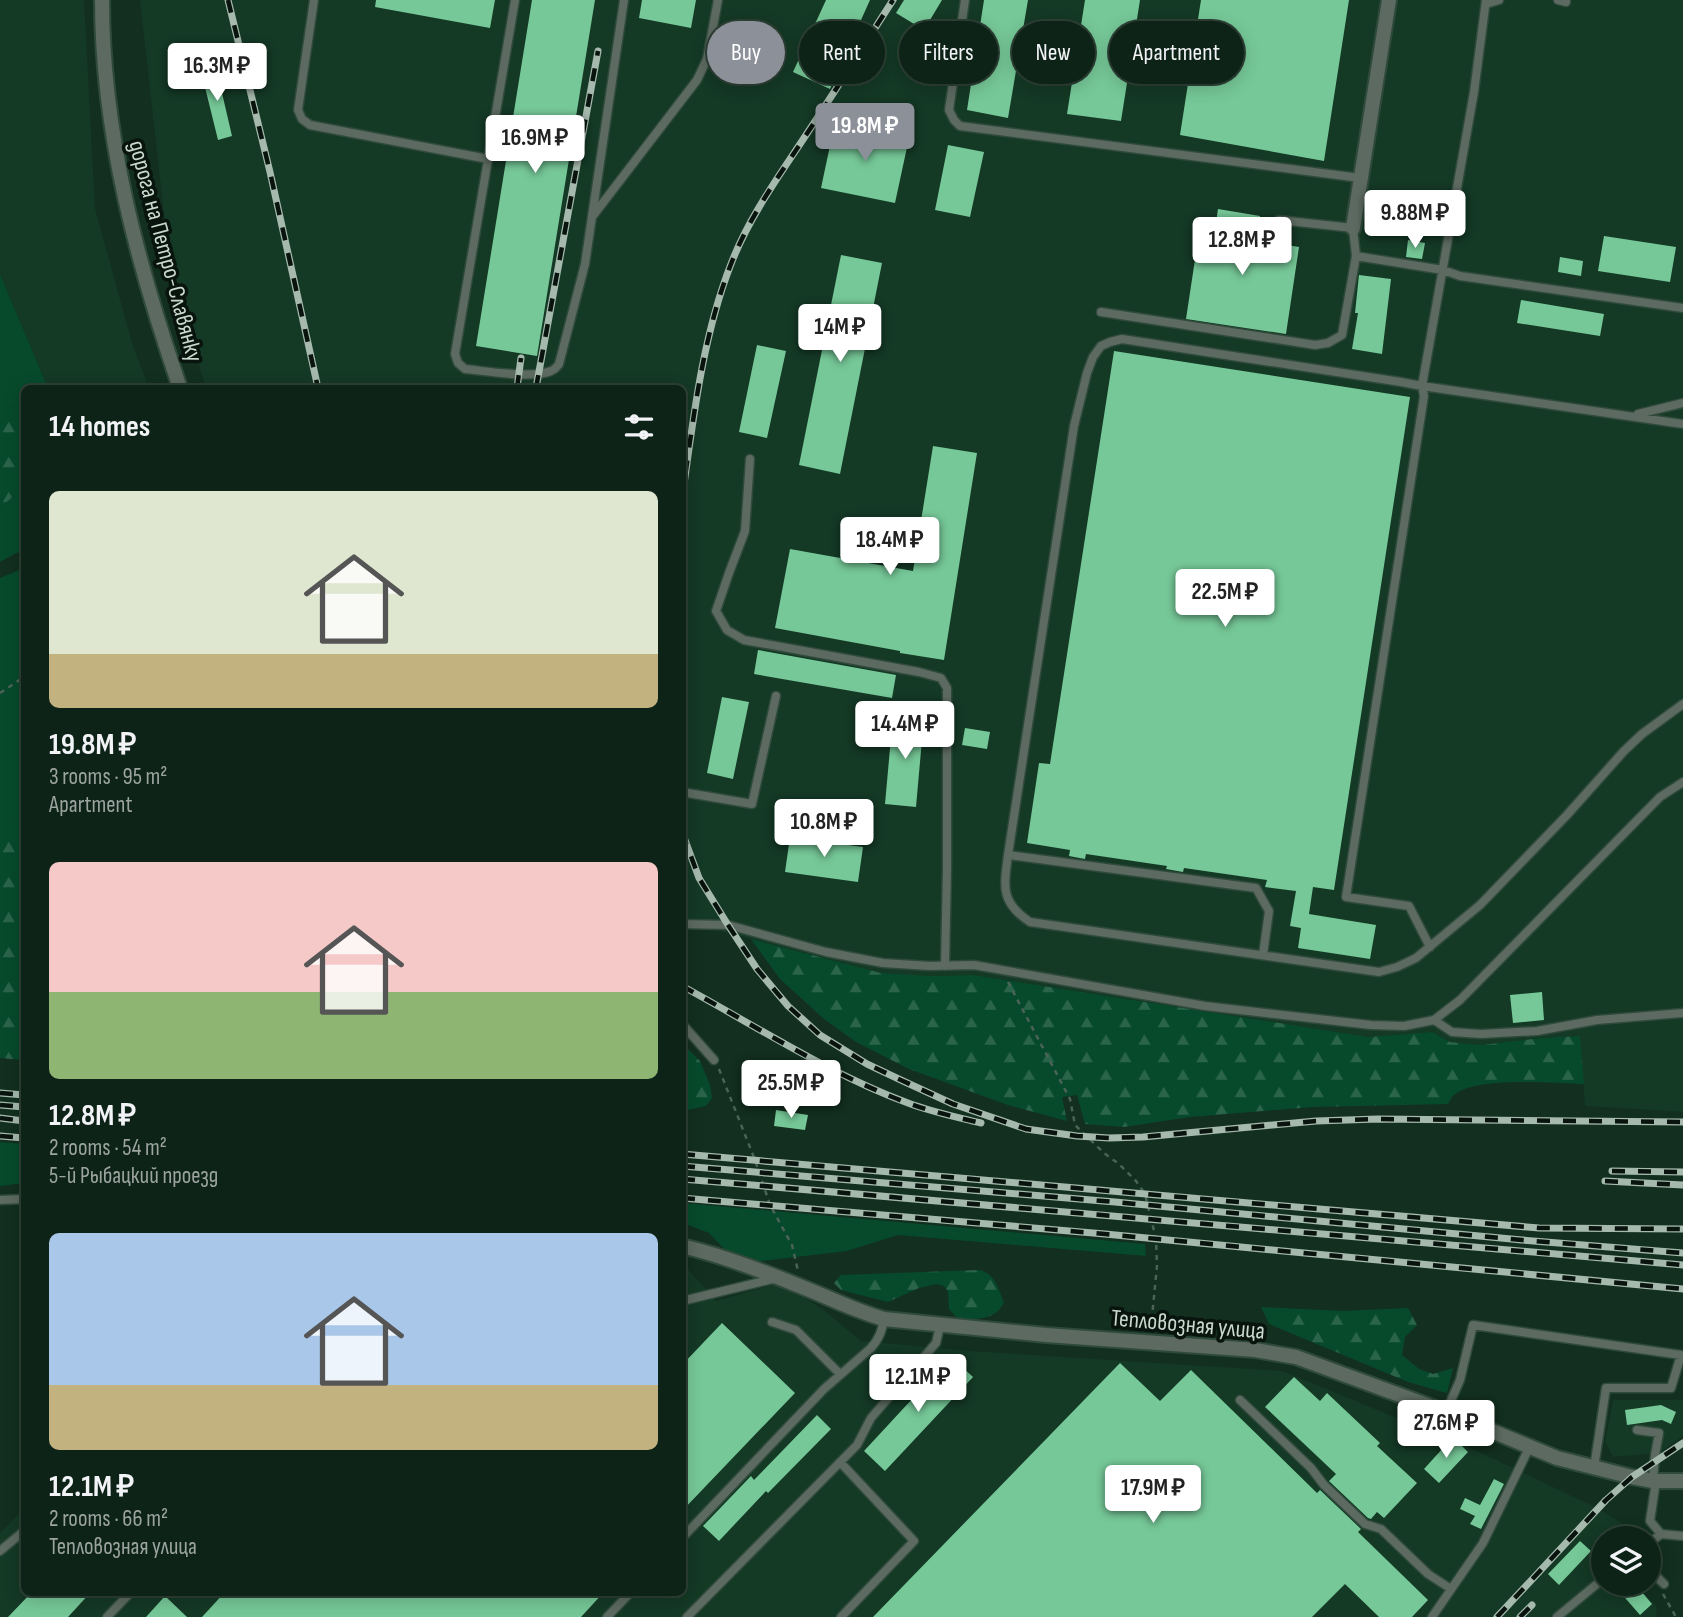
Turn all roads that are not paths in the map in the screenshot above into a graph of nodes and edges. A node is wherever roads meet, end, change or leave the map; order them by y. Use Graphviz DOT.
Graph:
graph roads {
  1 [pos="102,0"];
  2 [pos="314,0"];
  3 [pos="515,0"];
  4 [pos="624,0"];
  5 [pos="718,0"];
  6 [pos="965,0"];
  7 [pos="1390,0"];
  8 [pos="1499,0"];
  9 [pos="1486,2"];
  10 [pos="488,159"];
  11 [pos="1360,178"];
  12 [pos="592,218"];
  13 [pos="1279,219"];
  14 [pos="1353,228"];
  15 [pos="1356,256"];
  16 [pos="1443,270"];
  17 [pos="1683,308"];
  18 [pos="1101,312"];
  19 [pos="179,385"];
  20 [pos="1422,386"];
  21 [pos="1683,403"];
  22 [pos="1630,416"];
  23 [pos="1683,424"];
  24 [pos="750,458"];
  25 [pos="776,696"];
  26 [pos="1683,704"];
  27 [pos="1683,782"];
  28 [pos="686,793"];
  29 [pos="1008,855"];
  30 [pos="686,924"];
  31 [pos="1430,947"];
  32 [pos="1264,955"];
  33 [pos="945,966"];
  34 [pos="1683,1013"];
  35 [pos="1434,1020"];
  36 [pos="686,1028"];
  37 [pos="714,1060"];
  38 [pos="21,1199"];
  39 [pos="0,1200"];
  40 [pos="686,1247"];
  41 [pos="777,1278"];
  42 [pos="686,1300"];
  43 [pos="884,1319"];
  44 [pos="772,1322"];
  45 [pos="940,1326"];
  46 [pos="840,1374"];
  47 [pos="1240,1401"];
  48 [pos="1446,1412"];
  49 [pos="1637,1430"];
  50 [pos="1530,1446"];
  51 [pos="840,1462"];
  52 [pos="1594,1468"];
  53 [pos="1655,1481"];
  54 [pos="1683,1481"];
  55 [pos="1654,1526"];
  56 [pos="21,1534"];
  57 [pos="686,1534"];
  58 [pos="1661,1534"];
  59 [pos="1683,1536"];
  60 [pos="0,1551"];
  61 [pos="1661,1581"];
  62 [pos="1664,1584"];
  63 [pos="1591,1589"];
  64 [pos="1451,1590"];
  65 [pos="127,1596"];
  66 [pos="627,1596"];
  67 [pos="107,1617"];
  68 [pos="607,1617"];
  69 [pos="687,1617"];
  70 [pos="841,1617"];
  71 [pos="1432,1617"];
  72 [pos="1556,1617"];
  1 -- 19 [label="street, дорога на Петро-Славянку"];
  2 -- 10 [label="lane"];
  3 -- 10 [label="lane"];
  4 -- 12 [label="lane"];
  5 -- 12 [label="lane"];
  6 -- 11 [label="lane"];
  7 -- 11 [label="street"];
  8 -- 9 [label="lane"];
  9 -- 16 [label="lane"];
  10 -- 12 [label="lane"];
  11 -- 14 [label="street"];
  13 -- 14 [label="lane"];
  14 -- 15 [label="lane"];
  15 -- 16 [label="lane"];
  15 -- 18 [label="lane"];
  16 -- 17 [label="lane"];
  16 -- 20 [label="lane"];
  20 -- 22 [label="lane"];
  20 -- 29 [label="lane"];
  20 -- 31 [label="lane"];
  21 -- 22 [label="lane"];
  22 -- 23 [label="lane"];
  24 -- 33 [label="lane"];
  25 -- 28 [label="lane"];
  26 -- 31 [label="lane"];
  27 -- 35 [label="lane"];
  29 -- 32 [label="lane"];
  29 -- 32 [label="lane"];
  30 -- 33 [label="lane"];
  31 -- 32 [label="lane"];
  33 -- 35 [label="lane"];
  34 -- 35 [label="lane"];
  36 -- 37 [label="lane"];
  38 -- 39 [label="lane"];
  40 -- 41 [label="street, Тепловозная улица"];
  41 -- 42 [label="lane"];
  41 -- 43 [label="street, Тепловозная улица"];
  43 -- 45 [label="street, Тепловозная улица"];
  43 -- 46 [label="lane"];
  44 -- 46 [label="lane"];
  45 -- 48 [label="street, Тепловозная улица"];
  45 -- 51 [label="lane"];
  46 -- 57 [label="lane"];
  47 -- 64 [label="lane"];
  48 -- 50 [label="street, Тепловозная улица"];
  48 -- 52 [label="lane"];
  49 -- 53 [label="lane"];
  50 -- 52 [label="street, Тепловозная улица"];
  50 -- 64 [label="lane"];
  51 -- 69 [label="lane"];
  51 -- 70 [label="lane"];
  52 -- 53 [label="street, Тепловозная улица"];
  53 -- 54 [label="street, Тепловозная улица"];
  53 -- 55 [label="lane"];
  56 -- 60 [label="lane"];
  58 -- 59 [label="lane"];
  61 -- 62 [label="lane"];
  63 -- 72 [label="lane"];
  64 -- 71 [label="lane"];
  65 -- 67 [label="lane"];
  66 -- 68 [label="lane"];
}
